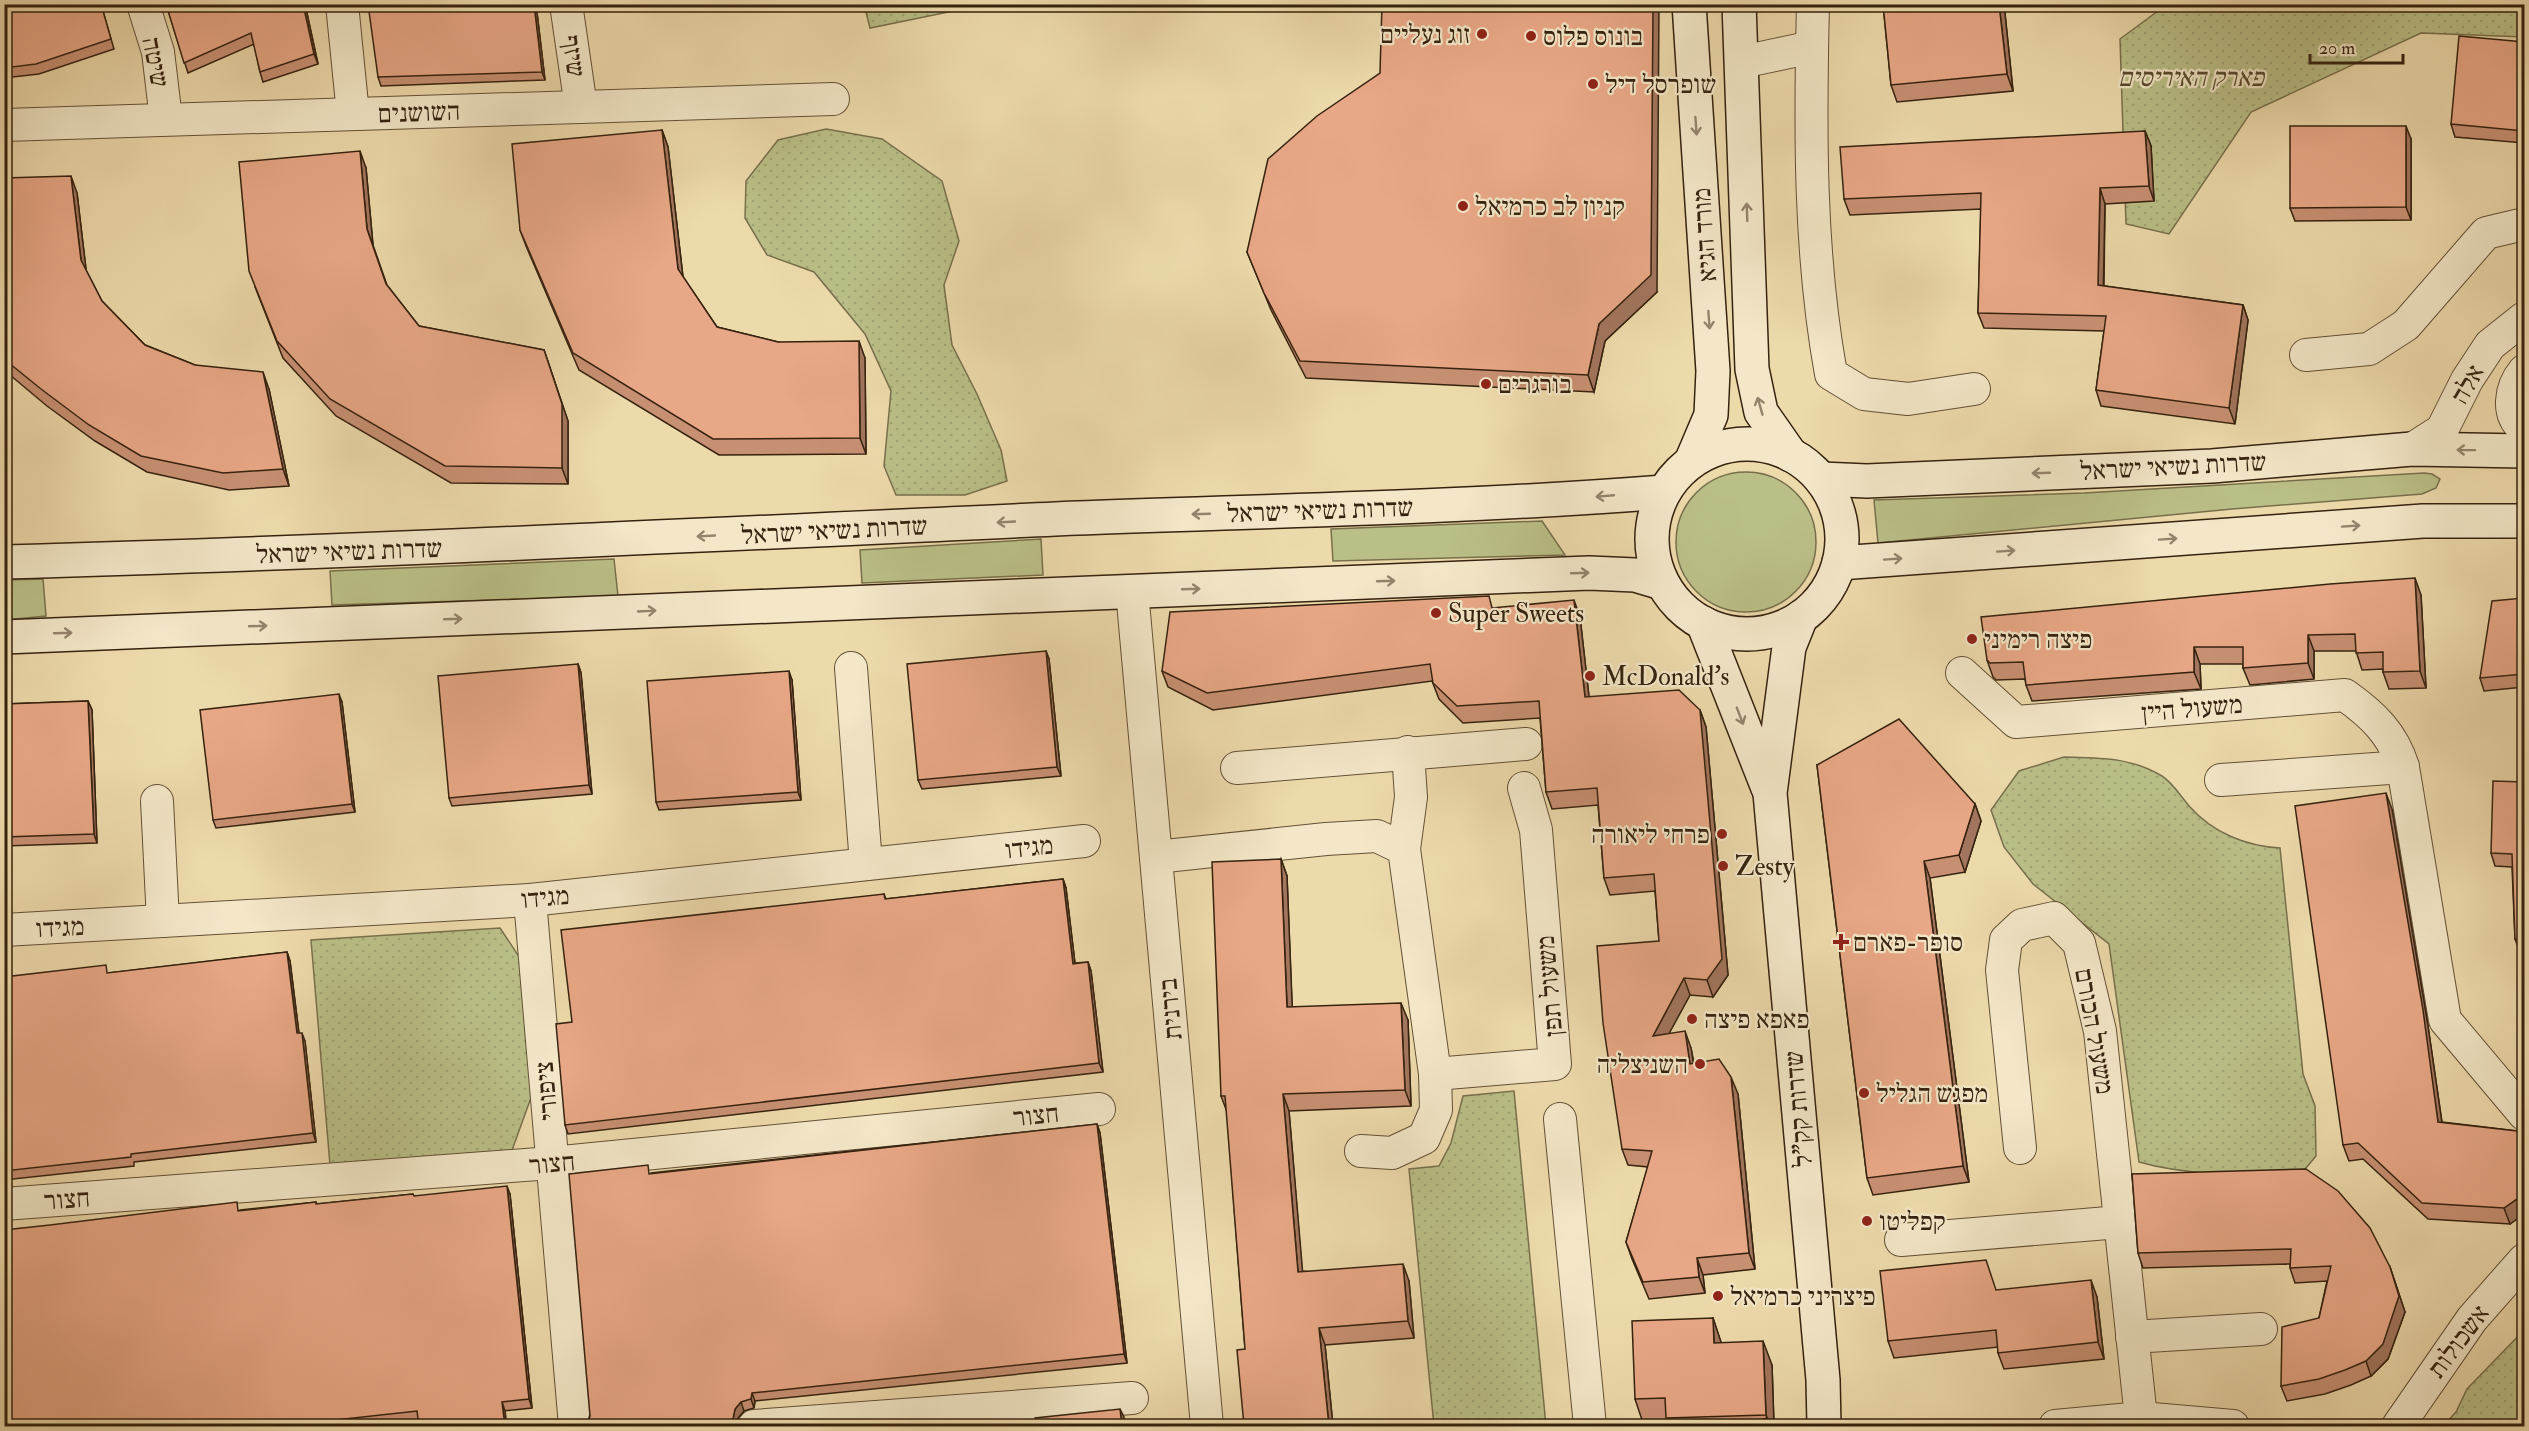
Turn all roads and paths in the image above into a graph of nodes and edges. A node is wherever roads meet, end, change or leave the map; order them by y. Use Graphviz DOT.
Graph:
graph roads {
  1 [pos="143,4"];
  2 [pos="342,4"];
  3 [pos="566,4"];
  4 [pos="1689,4"];
  5 [pos="1739,4"];
  6 [pos="1812,4"];
  7 [pos="1812,47"];
  8 [pos="1742,62"];
  9 [pos="833,99"];
  10 [pos="581,107"];
  11 [pos="353,114"];
  12 [pos="166,120"];
  13 [pos="4,125"];
  14 [pos="2524,224"];
  15 [pos="2524,318"];
  16 [pos="2306,355"];
  17 [pos="2524,371"];
  18 [pos="1974,389"];
  19 [pos="2524,429"];
  20 [pos="2412,448"];
  21 [pos="2524,451"];
  22 [pos="1791,455"];
  23 [pos="1691,462"];
  24 [pos="1821,479"];
  25 [pos="1664,492"];
  26 [pos="2524,521"];
  27 [pos="4,562"];
  28 [pos="1839,563"];
  29 [pos="1662,583"];
  30 [pos="1132,591"];
  31 [pos="1801,617"];
  32 [pos="1703,623"];
  33 [pos="4,637"];
  34 [pos="850,668"];
  35 [pos="1962,673"];
  36 [pos="1526,744"];
  37 [pos="1408,752"];
  38 [pos="2403,767"];
  39 [pos="1237,768"];
  40 [pos="2221,780"];
  41 [pos="1524,788"];
  42 [pos="1770,792"];
  43 [pos="157,801"];
  44 [pos="1084,841"];
  45 [pos="1404,849"];
  46 [pos="1156,856"];
  47 [pos="866,864"];
  48 [pos="530,900"];
  49 [pos="163,921"];
  50 [pos="4,930"];
  51 [pos="1435,1074"];
  52 [pos="1098,1109"];
  53 [pos="2524,1114"];
  54 [pos="1560,1119"];
  55 [pos="2020,1148"];
  56 [pos="1361,1151"];
  57 [pos="552,1163"];
  58 [pos="4,1204"];
  59 [pos="2120,1222"];
  60 [pos="1901,1240"];
  61 [pos="2524,1260"];
  62 [pos="2261,1329"];
  63 [pos="2132,1337"];
  64 [pos="1132,1398"];
  65 [pos="2141,1418"];
  66 [pos="575,1426"];
  67 [pos="754,1426"];
  68 [pos="1207,1426"];
  69 [pos="1590,1426"];
  70 [pos="1824,1426"];
  71 [pos="2055,1426"];
  72 [pos="2233,1426"];
  73 [pos="2398,1426"];
  1 -- 12 [label="street, שיטה"];
  2 -- 11 [label="street"];
  3 -- 10 [label="street, שיזף"];
  4 -- 23 [label="main road, מורד הגיא, one-way"];
  5 -- 8 [label="main road, מורד הגיא"];
  6 -- 7 [label="street"];
  7 -- 8 [label="street"];
  7 -- 18 [label="street"];
  22 -- 8 [label="main road, מורד הגיא, one-way"];
  9 -- 10 [label="street, השושנים"];
  10 -- 11 [label="street, השושנים"];
  11 -- 12 [label="street, השושנים"];
  12 -- 13 [label="street, השושנים"];
  14 -- 16 [label="street"];
  15 -- 20 [label="street, אלה"];
  17 -- 19 [label="street, אלה"];
  21 -- 20 [label="main road, שדרות נשיאי ישראל, one-way"];
  20 -- 24 [label="main road, שדרות נשיאי ישראל, one-way"];
  22 -- 23 [label="main road"];
  22 -- 24 [label="main road"];
  23 -- 25 [label="main road"];
  24 -- 28 [label="main road"];
  25 -- 27 [label="main road, שדרות נשיאי ישראל, one-way"];
  25 -- 29 [label="main road"];
  28 -- 26 [label="main road, one-way"];
  28 -- 31 [label="main road"];
  30 -- 29 [label="main road, one-way"];
  29 -- 32 [label="main road"];
  33 -- 30 [label="main road, one-way"];
  30 -- 46 [label="street, בירנית"];
  31 -- 32 [label="main road"];
  31 -- 42 [label="main road"];
  32 -- 42 [label="main road, one-way"];
  34 -- 47 [label="street"];
  35 -- 38 [label="street, משעול היין"];
  36 -- 37 [label="street"];
  37 -- 39 [label="street"];
  37 -- 45 [label="street"];
  38 -- 40 [label="street"];
  38 -- 53 [label="street, משעול היין"];
  41 -- 51 [label="street, משעול תפן"];
  42 -- 70 [label="main road, שדרות קק\"ל"];
  43 -- 49 [label="street"];
  44 -- 47 [label="street, מגידו"];
  45 -- 46 [label="street"];
  45 -- 51 [label="street"];
  46 -- 68 [label="street, בירנית"];
  47 -- 48 [label="street, מגידו"];
  48 -- 49 [label="street, מגידו"];
  48 -- 57 [label="street, ציפורי"];
  49 -- 50 [label="street, מגידו"];
  51 -- 56 [label="street"];
  52 -- 57 [label="street, חצור"];
  54 -- 69 [label="street"];
  55 -- 59 [label="street, משעול הכורם"];
  57 -- 58 [label="street, חצור"];
  57 -- 66 [label="street, ציפורי"];
  59 -- 60 [label="street"];
  59 -- 63 [label="street, משעול הכורם"];
  61 -- 73 [label="street, אשכולות"];
  62 -- 63 [label="street"];
  63 -- 65 [label="street, משעול הכורם"];
  64 -- 67 [label="street"];
  65 -- 71 [label="street"];
  65 -- 72 [label="street"];
}
